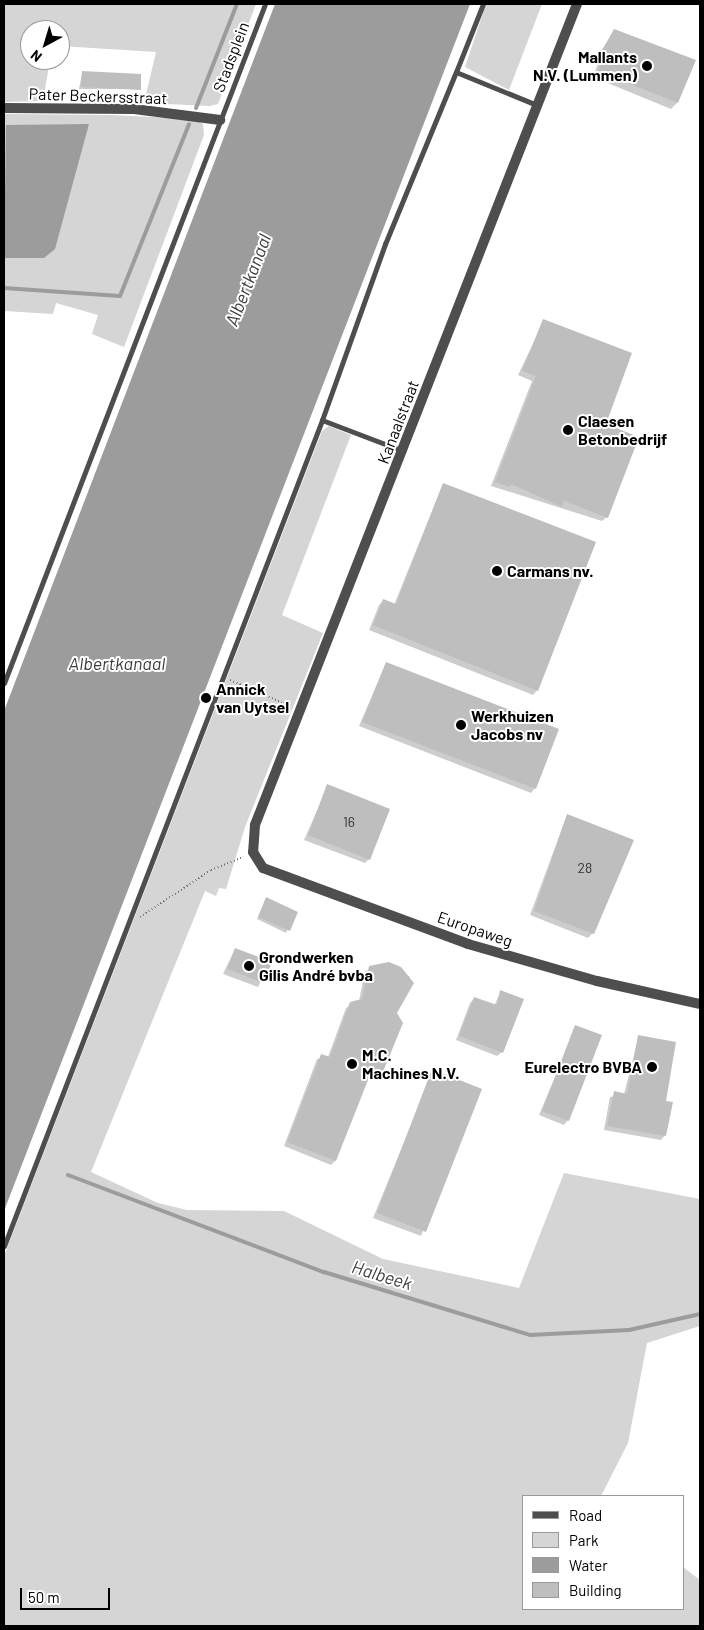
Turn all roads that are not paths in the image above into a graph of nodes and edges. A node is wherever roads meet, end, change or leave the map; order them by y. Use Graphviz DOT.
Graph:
graph roads {
  1 [pos="265,4"];
  2 [pos="482,4"];
  3 [pos="577,4"];
  4 [pos="456,72"];
  5 [pos="537,105"];
  6 [pos="4,108"];
  7 [pos="220,120"];
  8 [pos="322,420"];
  9 [pos="404,452"];
  10 [pos="4,683"];
  11 [pos="253,852"];
  12 [pos="700,1004"];
  13 [pos="4,1246"];
  1 -- 7 [label="lane, Stadsplein"];
  2 -- 4 [label="lane"];
  3 -- 5 [label="street, Kanaalstraat"];
  4 -- 5 [label="lane"];
  4 -- 8 [label="lane"];
  5 -- 9 [label="street, Kanaalstraat"];
  6 -- 7 [label="street, Pater Beckersstraat"];
  7 -- 10 [label="lane, Stadsplein"];
  8 -- 9 [label="lane"];
  8 -- 13 [label="lane"];
  9 -- 11 [label="street, Kanaalstraat"];
  11 -- 12 [label="street, Europaweg"];
}
